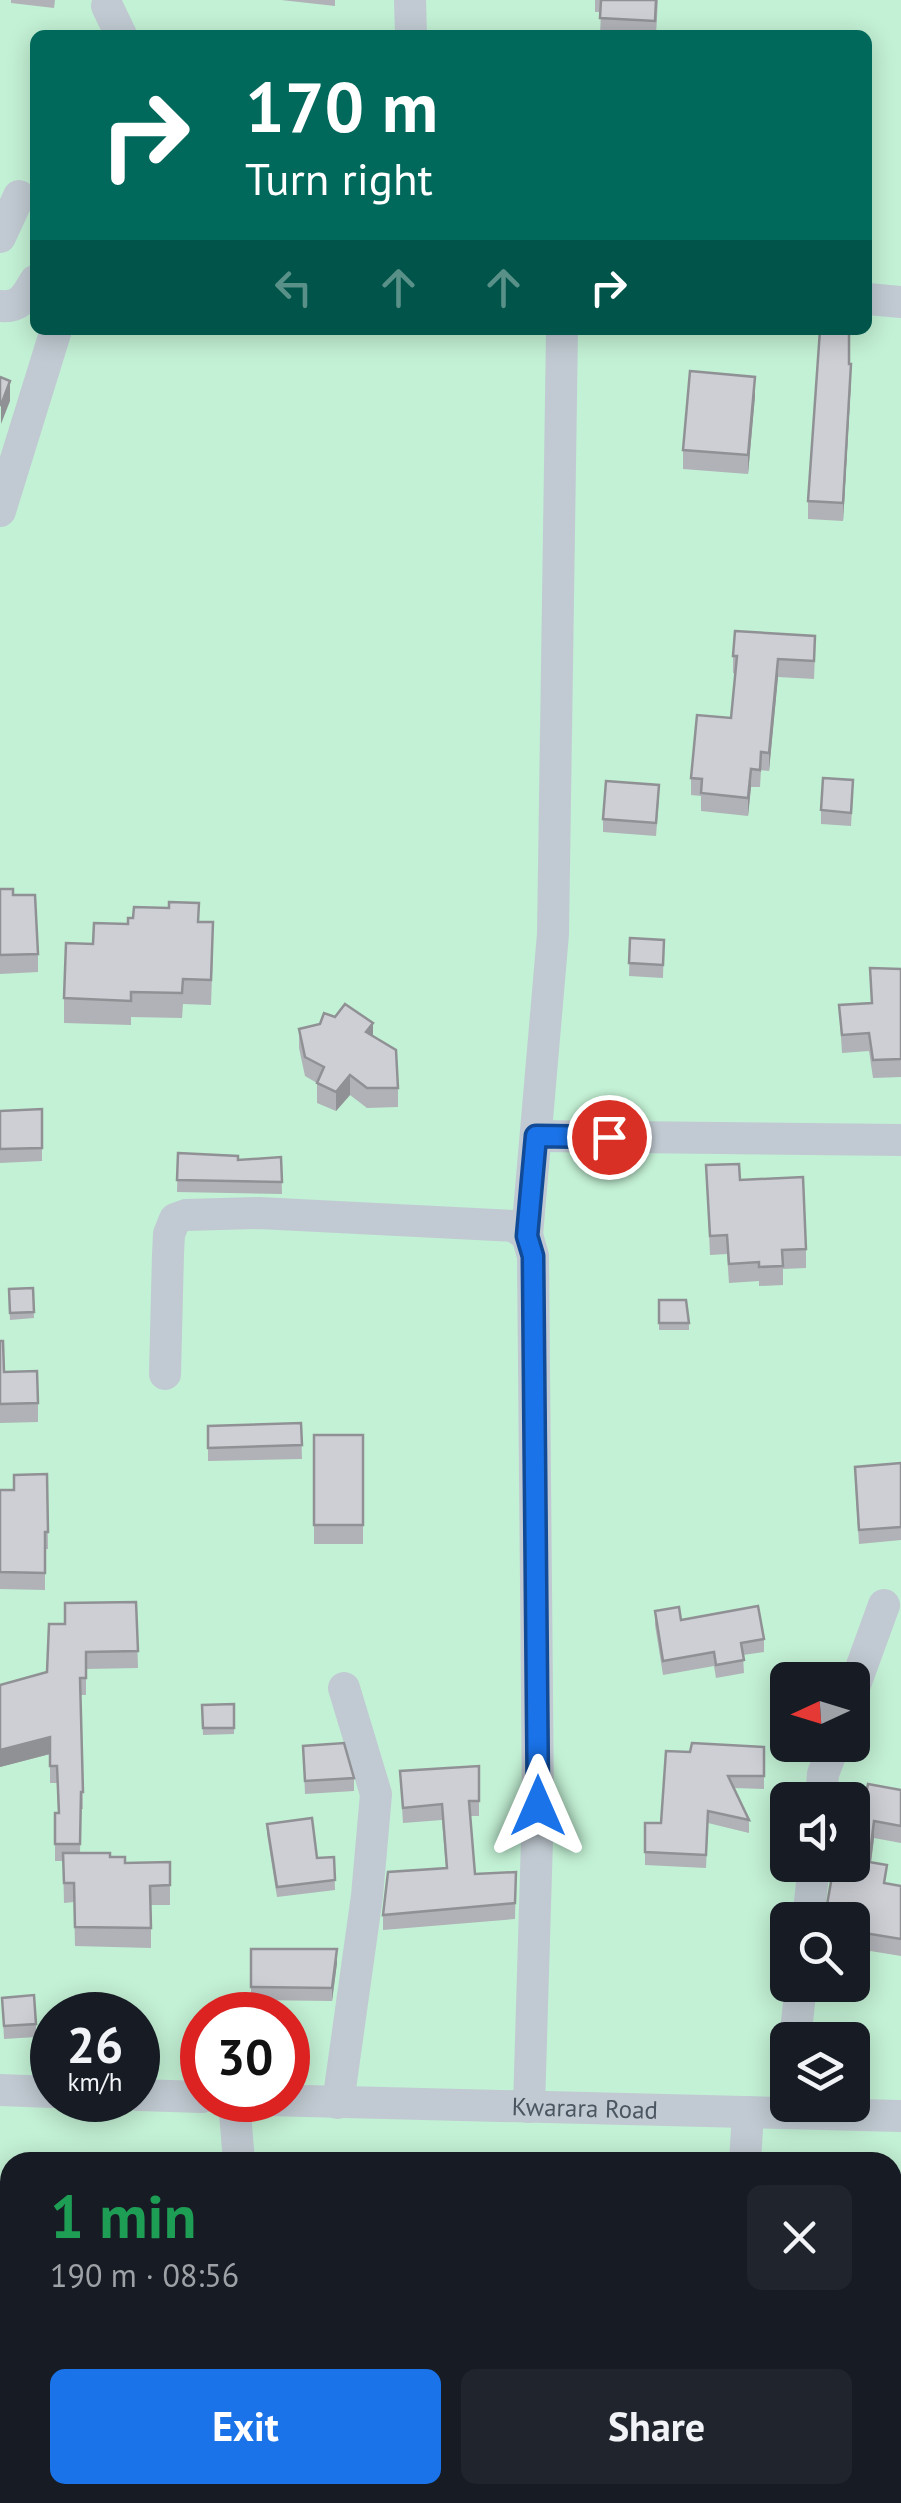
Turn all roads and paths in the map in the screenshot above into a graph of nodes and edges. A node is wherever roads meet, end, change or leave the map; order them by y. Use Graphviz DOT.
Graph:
graph roads {
  1 [pos="410,0"];
  2 [pos="411,30"];
  3 [pos="18,195"];
  4 [pos="0,236"];
  5 [pos="872,300"];
  6 [pos="901,302"];
  7 [pos="54,335"];
  8 [pos="562,335"];
  9 [pos="0,510"];
  10 [pos="536,1136"];
  11 [pos="901,1140"];
  12 [pos="527,1236"];
  13 [pos="165,1374"];
  14 [pos="884,1604"];
  15 [pos="863,1662"];
  16 [pos="344,1688"];
  17 [pos="0,2090"];
  18 [pos="30,2091"];
  19 [pos="310,2102"];
  20 [pos="338,2103"];
  21 [pos="529,2107"];
  22 [pos="770,2110"];
  23 [pos="748,2112"];
  24 [pos="870,2114"];
  25 [pos="901,2116"];
  26 [pos="236,2122"];
  27 [pos="239,2152"];
  28 [pos="745,2152"];
  1 -- 2 [label="street"];
  3 -- 4 [label="street"];
  5 -- 6 [label="street"];
  7 -- 9 [label="street"];
  8 -- 10 [label="street"];
  10 -- 11 [label="street"];
  10 -- 12 [label="street"];
  12 -- 13 [label="street"];
  12 -- 21 [label="street"];
  14 -- 15 [label="street"];
  16 -- 20 [label="street"];
  17 -- 18 [label="street"];
  19 -- 20 [label="street, Kwarara Road"];
  20 -- 21 [label="street, Kwarara Road"];
  21 -- 23 [label="street, Kwarara Road"];
  22 -- 23 [label="street, Kwarara Road"];
  23 -- 28 [label="street"];
  24 -- 25 [label="street, Kwarara Road"];
  26 -- 27 [label="street"];
}
